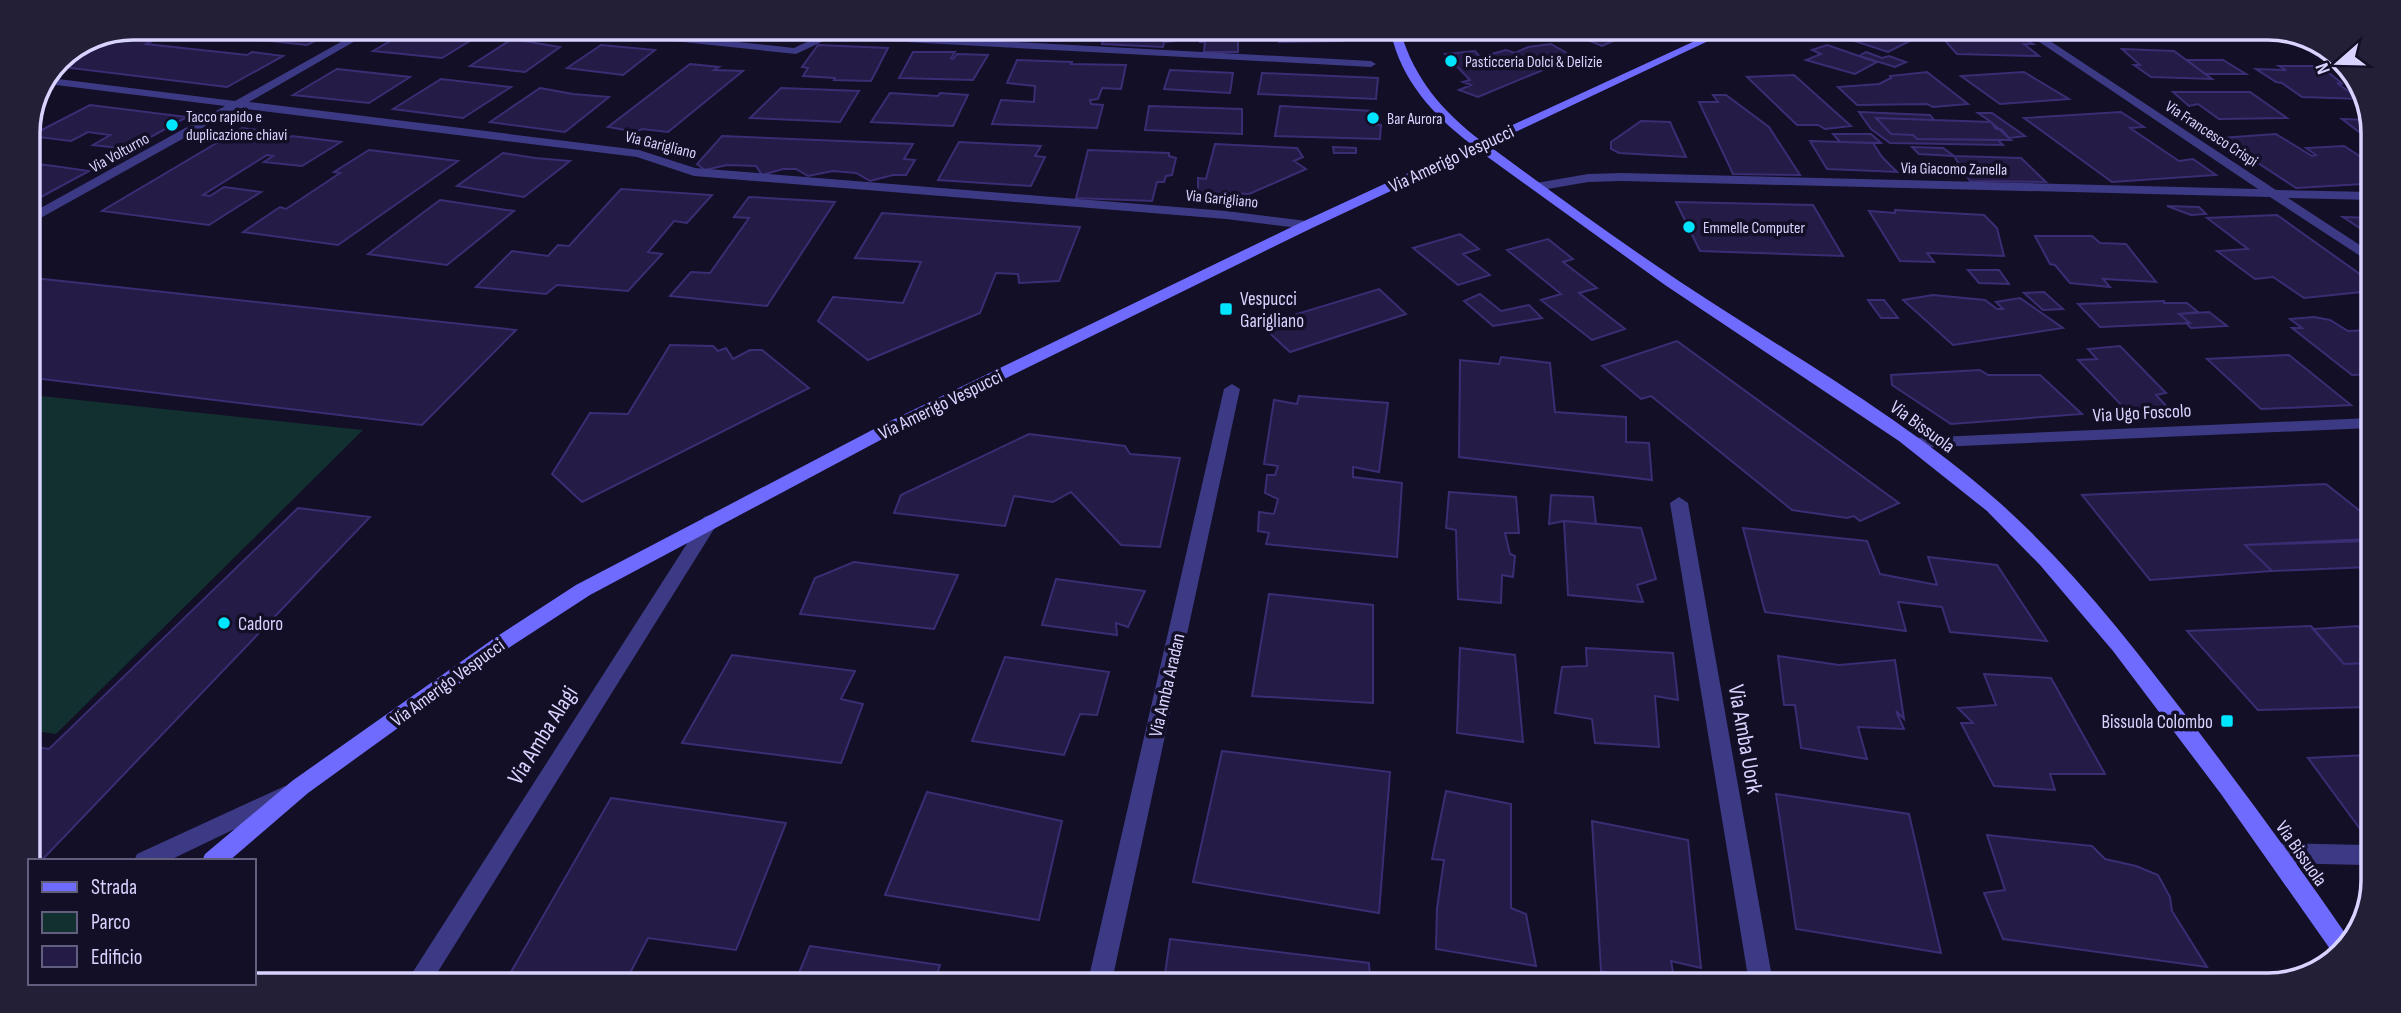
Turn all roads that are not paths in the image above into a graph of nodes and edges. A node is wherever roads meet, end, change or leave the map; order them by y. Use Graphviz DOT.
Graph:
graph roads {
  1 [pos="351,40"];
  2 [pos="692,40"];
  3 [pos="817,40"];
  4 [pos="985,40"];
  5 [pos="1397,40"];
  6 [pos="1705,40"];
  7 [pos="2042,40"];
  8 [pos="1371,64"];
  9 [pos="57,82"];
  10 [pos="237,104"];
  11 [pos="1480,145"];
  12 [pos="1536,187"];
  13 [pos="2274,193"];
  14 [pos="2361,196"];
  15 [pos="40,214"];
  16 [pos="1307,225"];
  17 [pos="2361,252"];
  18 [pos="1232,389"];
  19 [pos="2361,423"];
  20 [pos="1915,443"];
  21 [pos="1679,503"];
  22 [pos="710,521"];
  23 [pos="300,787"];
  24 [pos="2277,853"];
  25 [pos="2361,855"];
  26 [pos="149,859"];
  27 [pos="215,859"];
  28 [pos="2338,941"];
  29 [pos="424,973"];
  30 [pos="1102,973"];
  31 [pos="1759,973"];
  1 -- 10 [label="street, Via Volturno"];
  2 -- 3 [label="street"];
  4 -- 8 [label="street"];
  5 -- 11 [label="main road, Via Bissuola"];
  6 -- 11 [label="main road, Via Amerigo Vespucci"];
  7 -- 13 [label="street, Via Francesco Crispi"];
  9 -- 10 [label="street, Via Garigliano"];
  10 -- 15 [label="street, Via Volturno"];
  10 -- 16 [label="street, Via Garigliano"];
  11 -- 12 [label="main road, Via Bissuola"];
  11 -- 16 [label="main road, Via Amerigo Vespucci"];
  12 -- 13 [label="street, Via Giacomo Zanella"];
  12 -- 20 [label="main road, Via Bissuola"];
  13 -- 14 [label="street, Via Giacomo Zanella"];
  13 -- 17 [label="street, Via Francesco Crispi"];
  16 -- 22 [label="main road, Via Amerigo Vespucci"];
  18 -- 30 [label="street, Via Amba Aradan"];
  19 -- 20 [label="street, Via Ugo Foscolo"];
  20 -- 24 [label="main road, Via Bissuola"];
  21 -- 31 [label="street, Via Amba Uork"];
  22 -- 23 [label="main road, Via Amerigo Vespucci"];
  22 -- 29 [label="street, Via Amba Alagi"];
  23 -- 26 [label="street"];
  23 -- 27 [label="main road, Via Amerigo Vespucci"];
  24 -- 25 [label="street"];
  24 -- 28 [label="main road, Via Bissuola"];
}
